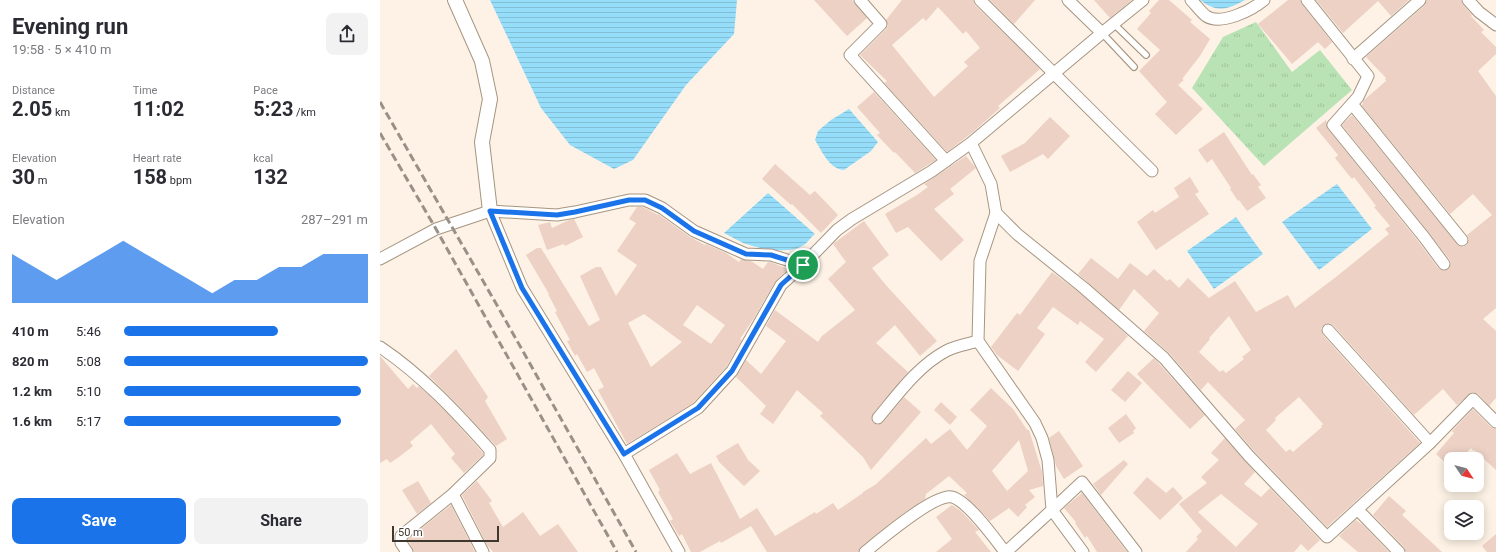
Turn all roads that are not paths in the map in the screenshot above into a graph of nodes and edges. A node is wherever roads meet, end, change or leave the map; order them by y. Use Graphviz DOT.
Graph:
graph roads {
  1 [pos="455,0"];
  2 [pos="860,0"];
  3 [pos="980,0"];
  4 [pos="1068,0"];
  5 [pos="1143,0"];
  6 [pos="1191,0"];
  7 [pos="1264,0"];
  8 [pos="1307,0"];
  9 [pos="1420,0"];
  10 [pos="1468,0"];
  11 [pos="1114,24"];
  12 [pos="1496,25"];
  13 [pos="1102,33"];
  14 [pos="1146,55"];
  15 [pos="1353,59"];
  16 [pos="1134,67"];
  17 [pos="1054,73"];
  18 [pos="1352,104"];
  19 [pos="971,143"];
  20 [pos="946,161"];
  21 [pos="1152,171"];
  22 [pos="490,211"];
  23 [pos="996,213"];
  24 [pos="1462,240"];
  25 [pos="380,259"];
  26 [pos="1444,264"];
  27 [pos="803,265"];
  28 [pos="1328,330"];
  29 [pos="978,341"];
  30 [pos="380,347"];
  31 [pos="878,418"];
  32 [pos="1496,422"];
  33 [pos="1430,443"];
  34 [pos="624,454"];
  35 [pos="453,494"];
  36 [pos="1052,510"];
  37 [pos="1358,510"];
  38 [pos="407,552"];
  39 [pos="483,552"];
  40 [pos="679,552"];
  41 [pos="865,552"];
  42 [pos="1006,552"];
  43 [pos="1083,552"];
  44 [pos="1136,552"];
  45 [pos="1399,552"];
  1 -- 22 [label="street"];
  2 -- 20 [label="street"];
  3 -- 17 [label="street"];
  4 -- 13 [label="street"];
  5 -- 11 [label="street"];
  6 -- 7 [label="street"];
  8 -- 15 [label="street"];
  9 -- 15 [label="street"];
  10 -- 12 [label="street"];
  11 -- 13 [label="street"];
  11 -- 14 [label="lane"];
  13 -- 16 [label="lane"];
  13 -- 17 [label="street"];
  15 -- 18 [label="street"];
  17 -- 19 [label="street"];
  17 -- 21 [label="street"];
  18 -- 24 [label="street"];
  18 -- 26 [label="street"];
  19 -- 20 [label="street"];
  19 -- 23 [label="street"];
  20 -- 27 [label="street"];
  22 -- 25 [label="street"];
  22 -- 27 [label="street"];
  22 -- 34 [label="street"];
  23 -- 29 [label="street"];
  23 -- 37 [label="street"];
  27 -- 34 [label="street"];
  28 -- 33 [label="street"];
  29 -- 31 [label="street"];
  29 -- 36 [label="street"];
  30 -- 35 [label="street"];
  32 -- 33 [label="street"];
  33 -- 37 [label="street"];
  34 -- 40 [label="street"];
  35 -- 38 [label="street"];
  35 -- 39 [label="street"];
  36 -- 42 [label="street"];
  36 -- 43 [label="street"];
  36 -- 44 [label="street"];
  37 -- 45 [label="street"];
  41 -- 42 [label="street"];
}
